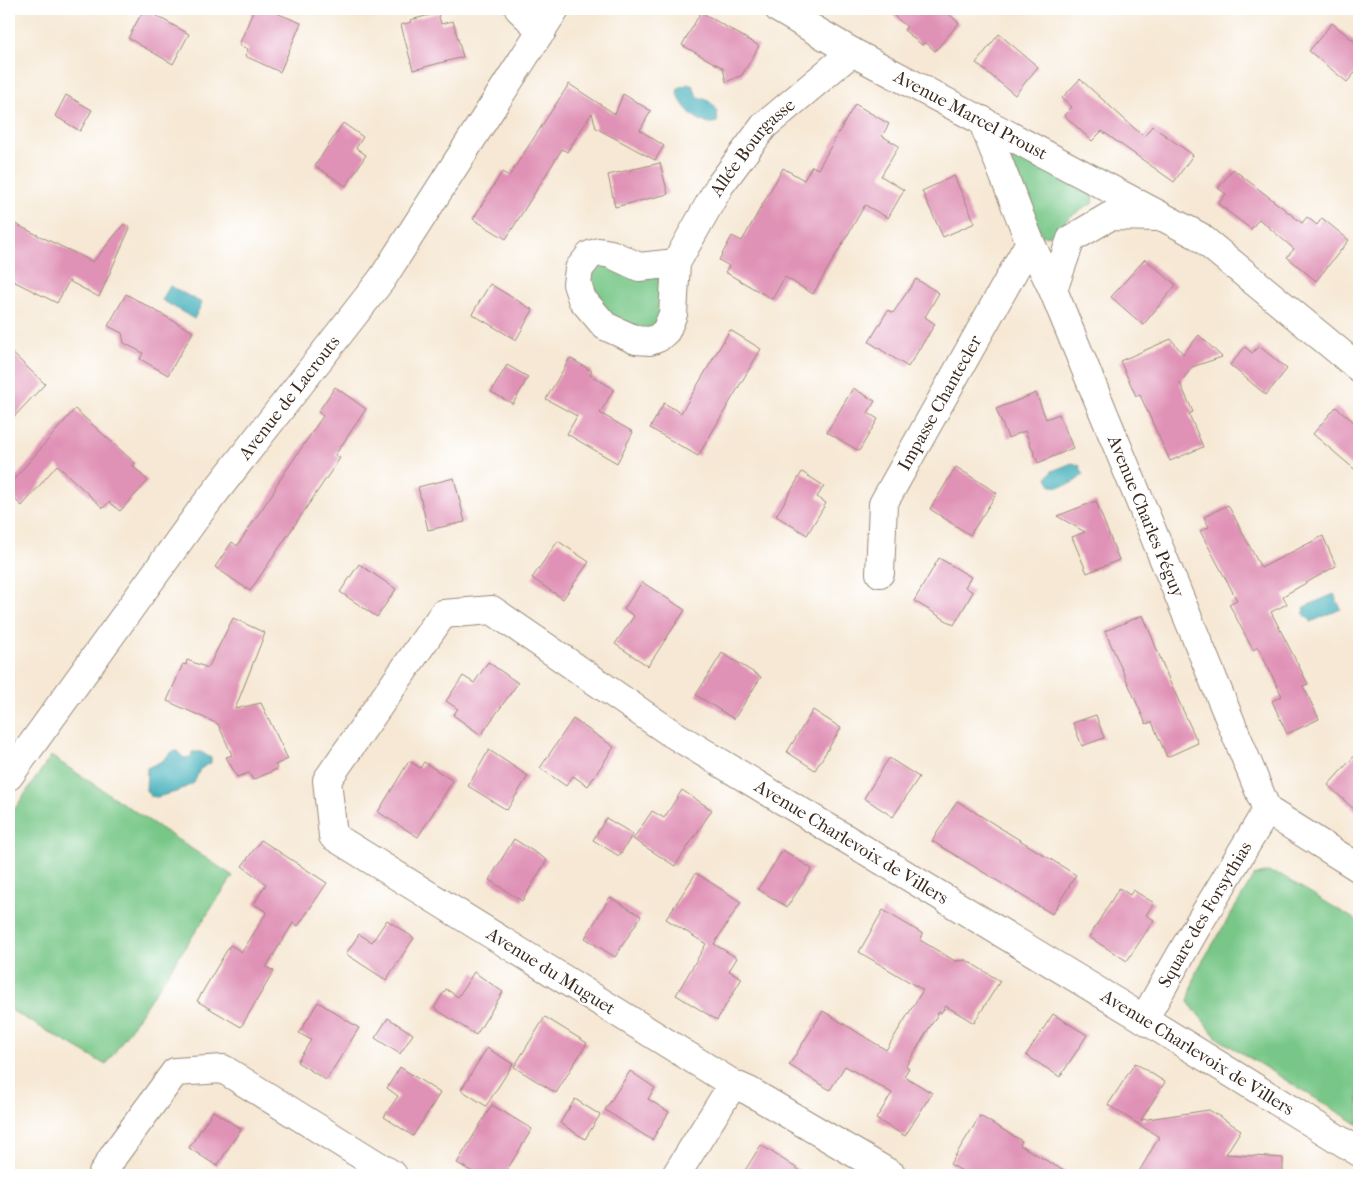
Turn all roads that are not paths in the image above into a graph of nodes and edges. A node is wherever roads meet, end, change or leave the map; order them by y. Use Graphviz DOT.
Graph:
graph roads {
  1 [pos="519,9"];
  2 [pos="779,9"];
  3 [pos="549,20"];
  4 [pos="852,52"];
  5 [pos="982,120"];
  6 [pos="1164,216"];
  7 [pos="1030,242"];
  8 [pos="676,263"];
  9 [pos="1053,290"];
  10 [pos="1359,368"];
  11 [pos="880,573"];
  12 [pos="376,710"];
  13 [pos="12,764"];
  14 [pos="1267,810"];
  15 [pos="1359,868"];
  16 [pos="1144,1019"];
  17 [pos="732,1084"];
  18 [pos="1359,1152"];
  19 [pos="108,1165"];
  20 [pos="393,1175"];
  21 [pos="676,1175"];
  22 [pos="892,1175"];
  1 -- 3 [label="street"];
  2 -- 4 [label="street, Avenue Marcel Proust"];
  3 -- 13 [label="street, Avenue de Lacrouts"];
  4 -- 5 [label="street, Avenue Marcel Proust"];
  4 -- 8 [label="street, Allée Bourgasse"];
  5 -- 6 [label="street, Avenue Marcel Proust"];
  5 -- 7 [label="street, Avenue Charles Péguy"];
  6 -- 9 [label="street, Avenue Marcel Proust"];
  6 -- 10 [label="street, Avenue Marcel Proust"];
  7 -- 9 [label="street, Avenue Charles Péguy"];
  7 -- 11 [label="street, Impasse Chantecler"];
  9 -- 14 [label="street, Avenue Charles Péguy"];
  12 -- 16 [label="street, Avenue Charlevoix de Villers"];
  12 -- 17 [label="street, Avenue du Muguet"];
  14 -- 15 [label="street"];
  14 -- 16 [label="street, Square des Forsythias"];
  16 -- 18 [label="street, Avenue Charlevoix de Villers"];
  17 -- 21 [label="street"];
  17 -- 22 [label="street, Avenue du Muguet"];
  19 -- 20 [label="street"];
}
